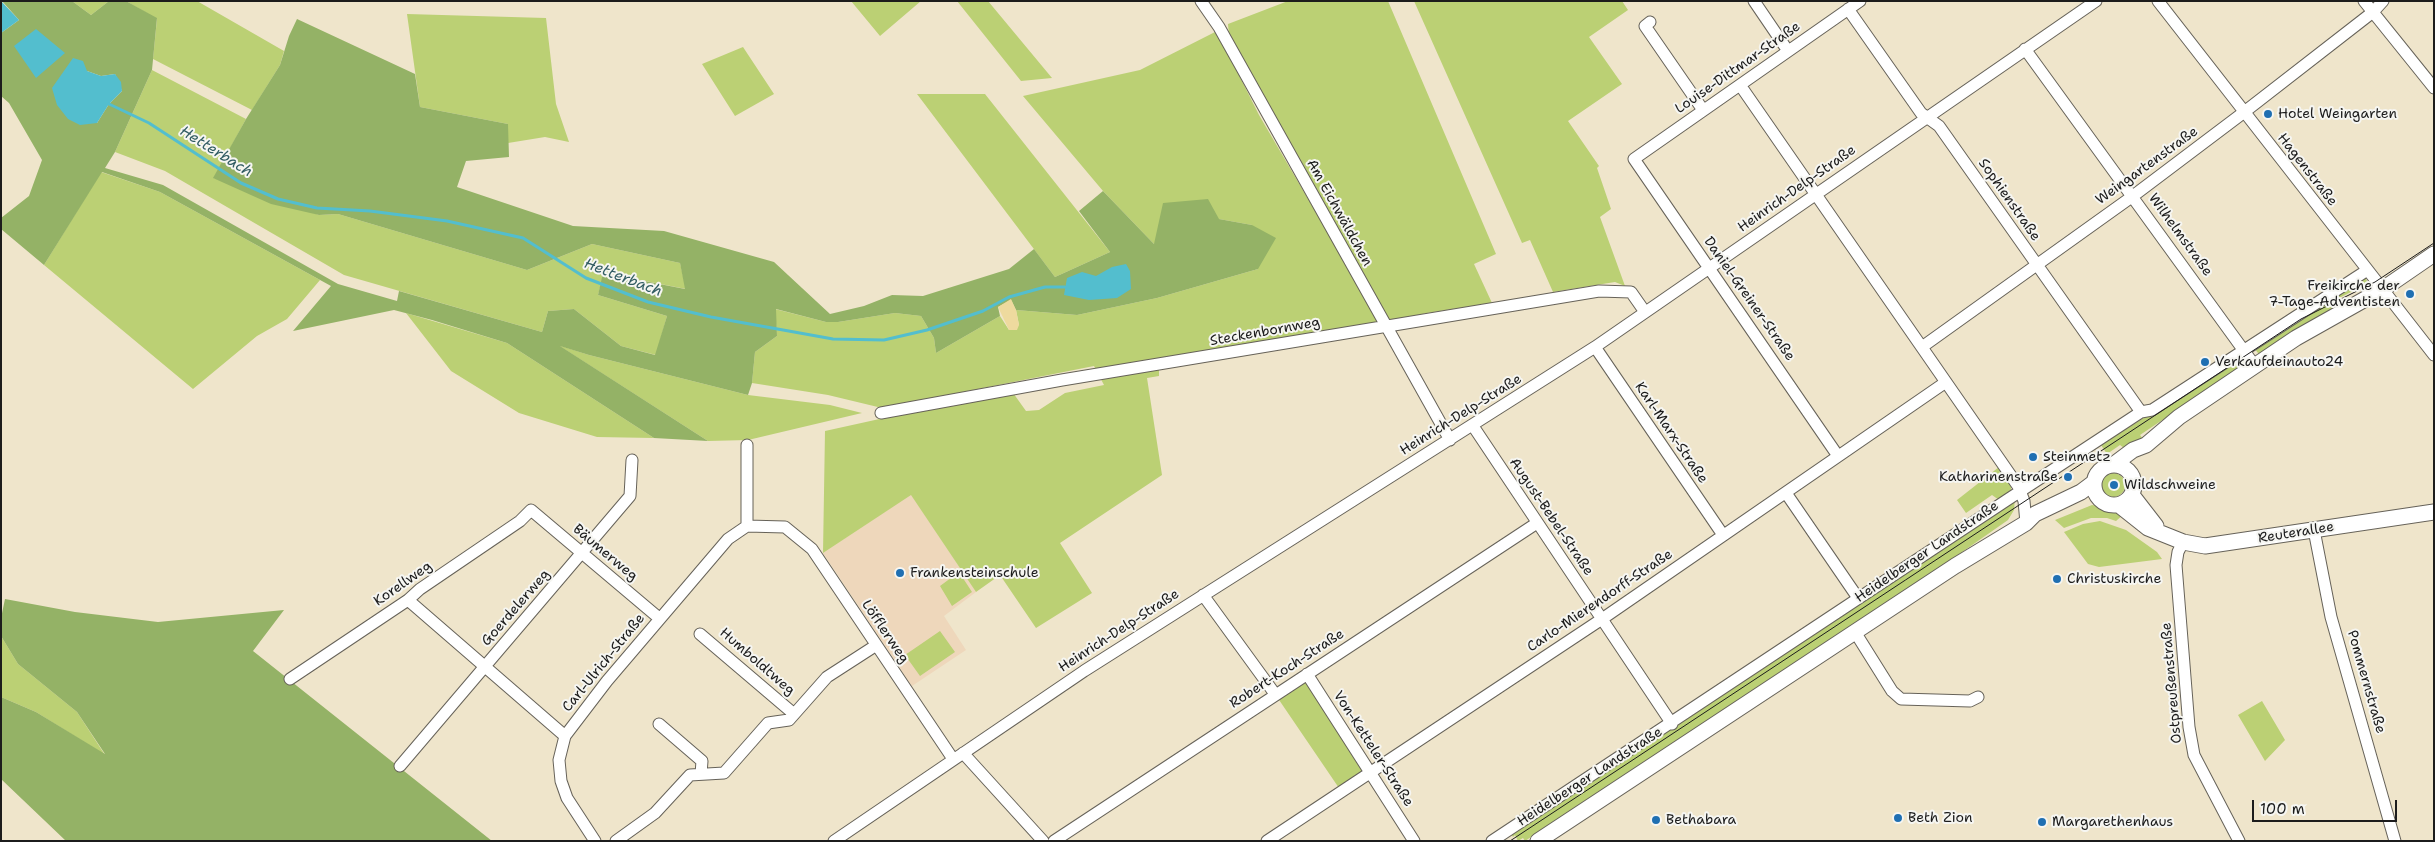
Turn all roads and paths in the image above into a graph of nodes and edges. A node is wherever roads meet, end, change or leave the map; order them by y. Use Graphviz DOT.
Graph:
graph roads {
  1 [pos="1201,1"];
  2 [pos="1754,1"];
  3 [pos="1860,1"];
  4 [pos="2096,1"];
  5 [pos="2158,1"];
  6 [pos="2364,1"];
  7 [pos="2383,1"];
  8 [pos="1848,9"];
  9 [pos="2373,12"];
  10 [pos="1650,22"];
  11 [pos="2025,49"];
  12 [pos="1788,50"];
  13 [pos="1740,85"];
  14 [pos="2434,88"];
  15 [pos="1703,110"];
  16 [pos="2243,113"];
  17 [pos="1926,118"];
  18 [pos="1634,159"];
  19 [pos="1816,194"];
  20 [pos="2133,196"];
  21 [pos="2434,243"];
  22 [pos="2434,254"];
  23 [pos="2036,265"];
  24 [pos="1709,268"];
  25 [pos="2375,280"];
  26 [pos="1645,312"];
  27 [pos="1385,326"];
  28 [pos="1595,347"];
  29 [pos="1922,347"];
  30 [pos="2244,350"];
  31 [pos="2434,355"];
  32 [pos="2255,366"];
  33 [pos="1946,382"];
  34 [pos="2141,412"];
  35 [pos="881,414"];
  36 [pos="1473,426"];
  37 [pos="1450,440"];
  38 [pos="747,445"];
  39 [pos="2146,445"];
  40 [pos="1838,456"];
  41 [pos="632,460"];
  42 [pos="2114,465"];
  43 [pos="2131,474"];
  44 [pos="2093,483"];
  45 [pos="2021,492"];
  46 [pos="1786,493"];
  47 [pos="2132,494"];
  48 [pos="2099,500"];
  49 [pos="2119,505"];
  50 [pos="531,510"];
  51 [pos="2434,512"];
  52 [pos="1537,523"];
  53 [pos="2026,523"];
  54 [pos="747,526"];
  55 [pos="2314,530"];
  56 [pos="2160,532"];
  57 [pos="1723,535"];
  58 [pos="2183,542"];
  59 [pos="583,553"];
  60 [pos="1203,595"];
  61 [pos="1858,598"];
  62 [pos="408,600"];
  63 [pos="659,618"];
  64 [pos="1602,619"];
  65 [pos="1855,632"];
  66 [pos="700,634"];
  67 [pos="875,646"];
  68 [pos="485,666"];
  69 [pos="1307,674"];
  70 [pos="290,678"];
  71 [pos="1276,694"];
  72 [pos="1978,698"];
  73 [pos="794,714"];
  74 [pos="659,724"];
  75 [pos="1672,724"];
  76 [pos="565,736"];
  77 [pos="958,756"];
  78 [pos="400,766"];
  79 [pos="1371,772"];
  80 [pos="701,774"];
  81 [pos="595,841"];
  82 [pos="616,841"];
  83 [pos="834,841"];
  84 [pos="1043,841"];
  85 [pos="1054,841"];
  86 [pos="1267,841"];
  87 [pos="1414,841"];
  88 [pos="1492,841"];
  89 [pos="1538,841"];
  90 [pos="2239,841"];
  91 [pos="2395,841"];
  1 -- 27 [label="street, Am Eichwäldchen"];
  2 -- 12 [label="street"];
  3 -- 8 [label="street, Louise-Dittmar-Straße"];
  4 -- 11 [label="street, Heinrich-Delp-Straße"];
  5 -- 16 [label="street, Hagenstraße"];
  6 -- 9 [label="street"];
  7 -- 9 [label="street, Weingartenstraße"];
  8 -- 12 [label="street, Louise-Dittmar-Straße"];
  8 -- 17 [label="street, Sophienstraße"];
  9 -- 14 [label="street"];
  9 -- 16 [label="street, Weingartenstraße"];
  10 -- 15 [label="street"];
  11 -- 17 [label="street, Heinrich-Delp-Straße"];
  11 -- 20 [label="street, Wilhelmstraße"];
  12 -- 13 [label="street, Louise-Dittmar-Straße"];
  13 -- 15 [label="street, Louise-Dittmar-Straße"];
  13 -- 19 [label="street"];
  15 -- 18 [label="street, Louise-Dittmar-Straße"];
  16 -- 20 [label="street, Weingartenstraße"];
  16 -- 25 [label="street, Hagenstraße"];
  17 -- 19 [label="street, Heinrich-Delp-Straße"];
  17 -- 23 [label="street, Sophienstraße"];
  18 -- 24 [label="street, Daniel-Greiner-Straße"];
  19 -- 24 [label="street, Heinrich-Delp-Straße"];
  19 -- 29 [label="street"];
  20 -- 23 [label="street, Weingartenstraße"];
  20 -- 30 [label="street, Wilhelmstraße"];
  21 -- 25 [label="street, Heidelberger Landstraße"];
  22 -- 25 [label="street, Heidelberger Landstraße"];
  23 -- 29 [label="street, Weingartenstraße"];
  23 -- 34 [label="street, Sophienstraße"];
  24 -- 26 [label="street, Heinrich-Delp-Straße"];
  24 -- 40 [label="street, Daniel-Greiner-Straße"];
  25 -- 30 [label="street, Heidelberger Landstraße"];
  25 -- 31 [label="street, Hagenstraße"];
  25 -- 32 [label="street, Heidelberger Landstraße"];
  26 -- 27 [label="street, Steckenbornweg"];
  26 -- 28 [label="street, Heinrich-Delp-Straße"];
  27 -- 35 [label="street, Steckenbornweg"];
  27 -- 37 [label="street, Am Eichwäldchen"];
  28 -- 36 [label="street, Heinrich-Delp-Straße"];
  28 -- 57 [label="street, Karl-Marx-Straße"];
  29 -- 33 [label="street"];
  30 -- 32 [label="street, Wilhelmstraße"];
  30 -- 34 [label="street, Heidelberger Landstraße"];
  32 -- 39 [label="street, Heidelberger Landstraße"];
  33 -- 40 [label="street, Carlo-Mierendorff-Straße"];
  33 -- 45 [label="street"];
  34 -- 45 [label="street, Heidelberger Landstraße"];
  36 -- 37 [label="street, Heinrich-Delp-Straße"];
  36 -- 52 [label="street, August-Bebel-Straße"];
  37 -- 60 [label="street, Heinrich-Delp-Straße"];
  38 -- 54 [label="street"];
  39 -- 42 [label="street, Heidelberger Landstraße"];
  39 -- 43 [label="street, Heidelberger Landstraße"];
  40 -- 46 [label="street, Carlo-Mierendorff-Straße"];
  41 -- 59 [label="street, Goerdelerweg"];
  42 -- 43 [label="street"];
  42 -- 44 [label="street"];
  43 -- 47 [label="street"];
  44 -- 48 [label="street"];
  44 -- 53 [label="street, Heidelberger Landstraße"];
  45 -- 53 [label="street"];
  45 -- 61 [label="street, Heidelberger Landstraße"];
  46 -- 57 [label="street, Carlo-Mierendorff-Straße"];
  46 -- 61 [label="street"];
  47 -- 49 [label="street"];
  47 -- 56 [label="street"];
  48 -- 49 [label="street"];
  48 -- 53 [label="street, Heidelberger Landstraße"];
  49 -- 56 [label="street, Reuterallee"];
  50 -- 59 [label="street, Bäumerweg"];
  50 -- 62 [label="street, Korellweg"];
  51 -- 55 [label="street, Reuterallee"];
  52 -- 64 [label="street, August-Bebel-Straße"];
  52 -- 69 [label="street, Robert-Koch-Straße"];
  53 -- 65 [label="street, Heidelberger Landstraße"];
  54 -- 63 [label="street, Carl-Ulrich-Straße"];
  54 -- 67 [label="street, Löfflerweg"];
  55 -- 58 [label="street, Reuterallee"];
  55 -- 91 [label="street, Pommernstraße"];
  56 -- 58 [label="street, Reuterallee"];
  57 -- 64 [label="street, Carlo-Mierendorff-Straße"];
  58 -- 90 [label="street, Ostpreußenstraße"];
  59 -- 63 [label="street, Bäumerweg"];
  59 -- 68 [label="street, Goerdelerweg"];
  60 -- 71 [label="street"];
  60 -- 77 [label="street, Heinrich-Delp-Straße"];
  61 -- 75 [label="street, Heidelberger Landstraße"];
  62 -- 68 [label="street"];
  62 -- 70 [label="street, Korellweg"];
  63 -- 76 [label="street, Carl-Ulrich-Straße"];
  64 -- 75 [label="street, August-Bebel-Straße"];
  64 -- 79 [label="street, Carlo-Mierendorff-Straße"];
  65 -- 72 [label="street"];
  65 -- 89 [label="street, Heidelberger Landstraße"];
  66 -- 73 [label="street, Humboldtweg"];
  67 -- 73 [label="street, Humboldtweg"];
  67 -- 77 [label="street, Löfflerweg"];
  68 -- 76 [label="street"];
  68 -- 78 [label="street, Goerdelerweg"];
  69 -- 71 [label="street, Robert-Koch-Straße"];
  69 -- 79 [label="street, Von-Ketteler-Straße"];
  71 -- 85 [label="street, Robert-Koch-Straße"];
  73 -- 80 [label="street, Humboldtweg"];
  74 -- 80 [label="street"];
  75 -- 88 [label="street, Heidelberger Landstraße"];
  76 -- 81 [label="street, Carl-Ulrich-Straße"];
  77 -- 83 [label="street, Heinrich-Delp-Straße"];
  77 -- 84 [label="street, Löfflerweg"];
  79 -- 86 [label="street, Carlo-Mierendorff-Straße"];
  79 -- 87 [label="street, Von-Ketteler-Straße"];
  80 -- 82 [label="street, Humboldtweg"];
}
